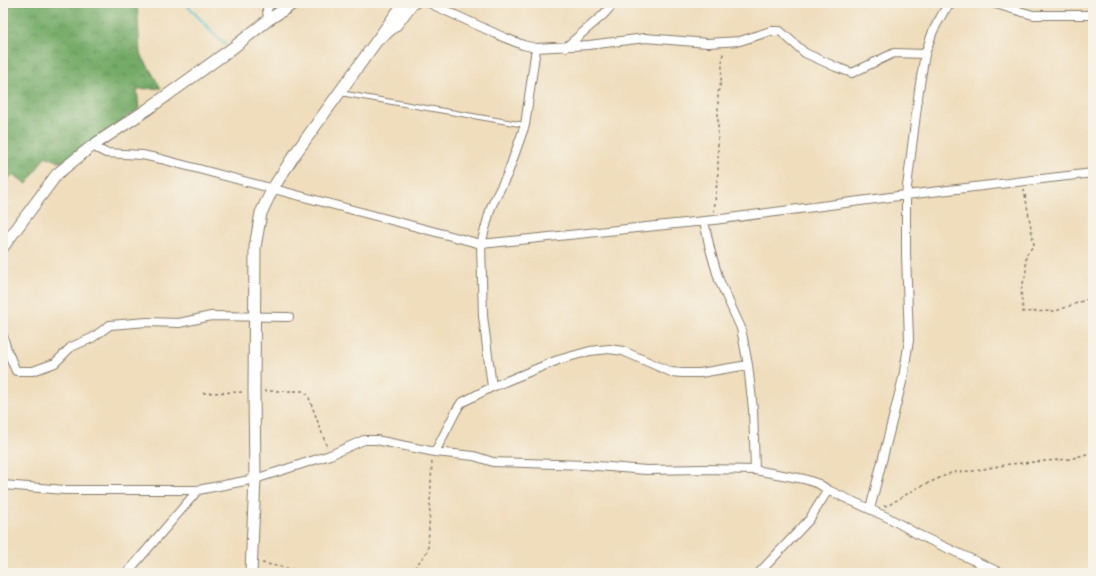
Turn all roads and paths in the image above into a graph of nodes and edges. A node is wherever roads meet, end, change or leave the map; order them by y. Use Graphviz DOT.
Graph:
graph roads {
  1 [pos="271,3"];
  2 [pos="294,3"];
  3 [pos="404,3"];
  4 [pos="417,3"];
  5 [pos="429,3"];
  6 [pos="614,3"];
  7 [pos="952,3"];
  8 [pos="992,3"];
  9 [pos="1093,14"];
  10 [pos="268,20"];
  11 [pos="724,42"];
  12 [pos="374,44"];
  13 [pos="566,47"];
  14 [pos="536,48"];
  15 [pos="925,54"];
  16 [pos="339,93"];
  17 [pos="525,125"];
  18 [pos="92,146"];
  19 [pos="1093,173"];
  20 [pos="1022,181"];
  21 [pos="273,188"];
  22 [pos="906,195"];
  23 [pos="714,220"];
  24 [pos="704,221"];
  25 [pos="481,244"];
  26 [pos="3,247"];
  27 [pos="1093,297"];
  28 [pos="255,317"];
  29 [pos="289,317"];
  30 [pos="3,336"];
  31 [pos="748,365"];
  32 [pos="492,387"];
  33 [pos="254,391"];
  34 [pos="203,393"];
  35 [pos="435,452"];
  36 [pos="1093,452"];
  37 [pos="330,455"];
  38 [pos="755,470"];
  39 [pos="255,479"];
  40 [pos="3,484"];
  41 [pos="198,490"];
  42 [pos="828,490"];
  43 [pos="870,509"];
  44 [pos="252,561"];
  45 [pos="127,573"];
  46 [pos="251,573"];
  47 [pos="332,573"];
  48 [pos="375,573"];
  49 [pos="387,573"];
  50 [pos="411,573"];
  51 [pos="759,573"];
  52 [pos="1002,573"];
  1 -- 10 [label="street"];
  2 -- 10 [label="street"];
  3 -- 12 [label="street"];
  4 -- 12 [label="street"];
  5 -- 14 [label="street"];
  6 -- 13 [label="street"];
  7 -- 15 [label="street"];
  8 -- 9 [label="street"];
  10 -- 18 [label="street"];
  11 -- 13 [label="street"];
  11 -- 15 [label="street"];
  11 -- 23 [label="path"];
  12 -- 16 [label="street"];
  13 -- 14 [label="street"];
  14 -- 17 [label="street"];
  15 -- 22 [label="street"];
  16 -- 17 [label="lane"];
  16 -- 21 [label="street"];
  17 -- 25 [label="street"];
  18 -- 21 [label="street"];
  18 -- 26 [label="street"];
  19 -- 20 [label="street"];
  20 -- 22 [label="street"];
  20 -- 27 [label="path"];
  21 -- 25 [label="street"];
  21 -- 28 [label="street"];
  22 -- 23 [label="street"];
  22 -- 43 [label="street"];
  23 -- 24 [label="street"];
  24 -- 25 [label="street"];
  24 -- 31 [label="street"];
  25 -- 32 [label="street"];
  28 -- 29 [label="street"];
  28 -- 30 [label="street"];
  28 -- 33 [label="street"];
  31 -- 32 [label="street"];
  31 -- 38 [label="street"];
  32 -- 35 [label="street"];
  33 -- 34 [label="path"];
  33 -- 37 [label="path"];
  33 -- 39 [label="street"];
  35 -- 37 [label="street"];
  35 -- 38 [label="street"];
  35 -- 50 [label="path"];
  36 -- 43 [label="path"];
  37 -- 39 [label="street"];
  38 -- 42 [label="street"];
  39 -- 41 [label="street"];
  39 -- 44 [label="street"];
  40 -- 41 [label="street"];
  41 -- 45 [label="street"];
  42 -- 43 [label="street"];
  42 -- 51 [label="street"];
  43 -- 52 [label="street"];
  44 -- 46 [label="street"];
  44 -- 47 [label="path"];
  48 -- 49 [label="path"];
}
